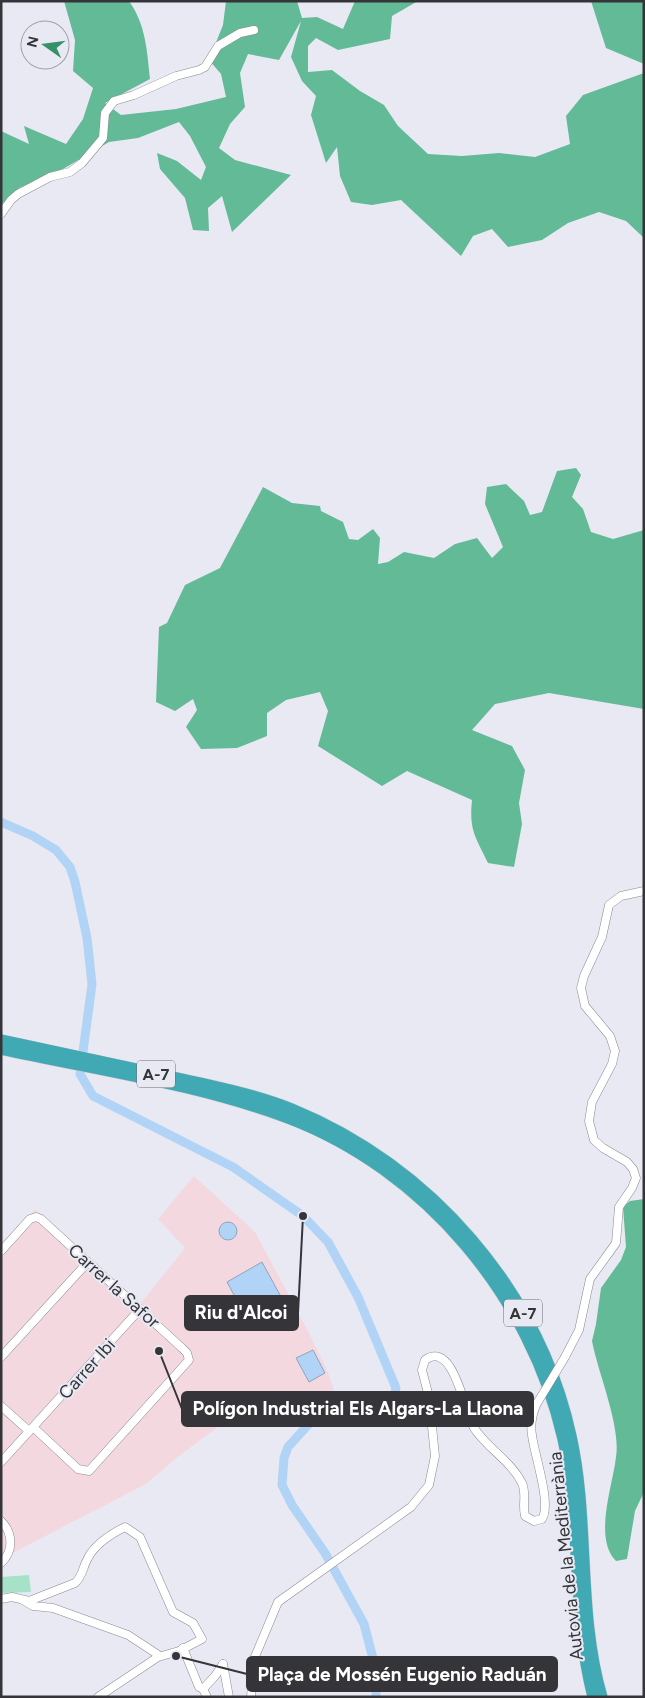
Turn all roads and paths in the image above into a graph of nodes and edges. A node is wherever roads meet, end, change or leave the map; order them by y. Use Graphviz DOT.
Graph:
graph roads {
  1 [pos="254,30"];
  2 [pos="1,214"];
  3 [pos="644,891"];
  4 [pos="1,1040"];
  5 [pos="1,1049"];
  6 [pos="1,1053"];
  7 [pos="33,1056"];
  8 [pos="307,1121"];
  9 [pos="1,1251"];
  10 [pos="87,1263"];
  11 [pos="140,1309"];
  12 [pos="1,1357"];
  13 [pos="1,1406"];
  14 [pos="31,1429"];
  15 [pos="1,1462"];
  16 [pos="1,1521"];
  17 [pos="1,1563"];
  18 [pos="1,1599"];
  19 [pos="23,1600"];
  20 [pos="583,1603"];
  21 [pos="183,1648"];
  22 [pos="160,1656"];
  23 [pos="203,1689"];
  24 [pos="98,1697"];
  25 [pos="207,1697"];
  26 [pos="229,1697"];
  27 [pos="251,1697"];
  28 [pos="593,1697"];
  29 [pos="602,1697"];
  1 -- 2 [label="street"];
  3 -- 27 [label="street, bridge"];
  4 -- 8 [label="highway, Autovia de la Mediterrània / A-7"];
  5 -- 7 [label="highway, Autovia de la Mediterrània / A-7"];
  6 -- 7 [label="highway"];
  7 -- 8 [label="highway, Autovia de la Mediterrània / A-7"];
  8 -- 20 [label="highway, Autovia de la Mediterrània / A-7"];
  9 -- 10 [label="street, Carrer la Safor"];
  10 -- 11 [label="street, Carrer la Safor"];
  10 -- 12 [label="street"];
  11 -- 14 [label="street, Carrer Ibi"];
  11 -- 14 [label="street, Carrer la Safor"];
  13 -- 14 [label="street"];
  14 -- 15 [label="street, Carrer Ibi"];
  16 -- 17 [label="street"];
  18 -- 19 [label="street"];
  19 -- 21 [label="street"];
  19 -- 22 [label="street"];
  20 -- 28 [label="highway, Autovia de la Mediterrània / A-7"];
  20 -- 29 [label="highway, Autovia de la Mediterrània / A-7"];
  21 -- 22 [label="street"];
  21 -- 23 [label="street"];
  22 -- 24 [label="street"];
  23 -- 25 [label="street"];
  23 -- 26 [label="street"];
}
